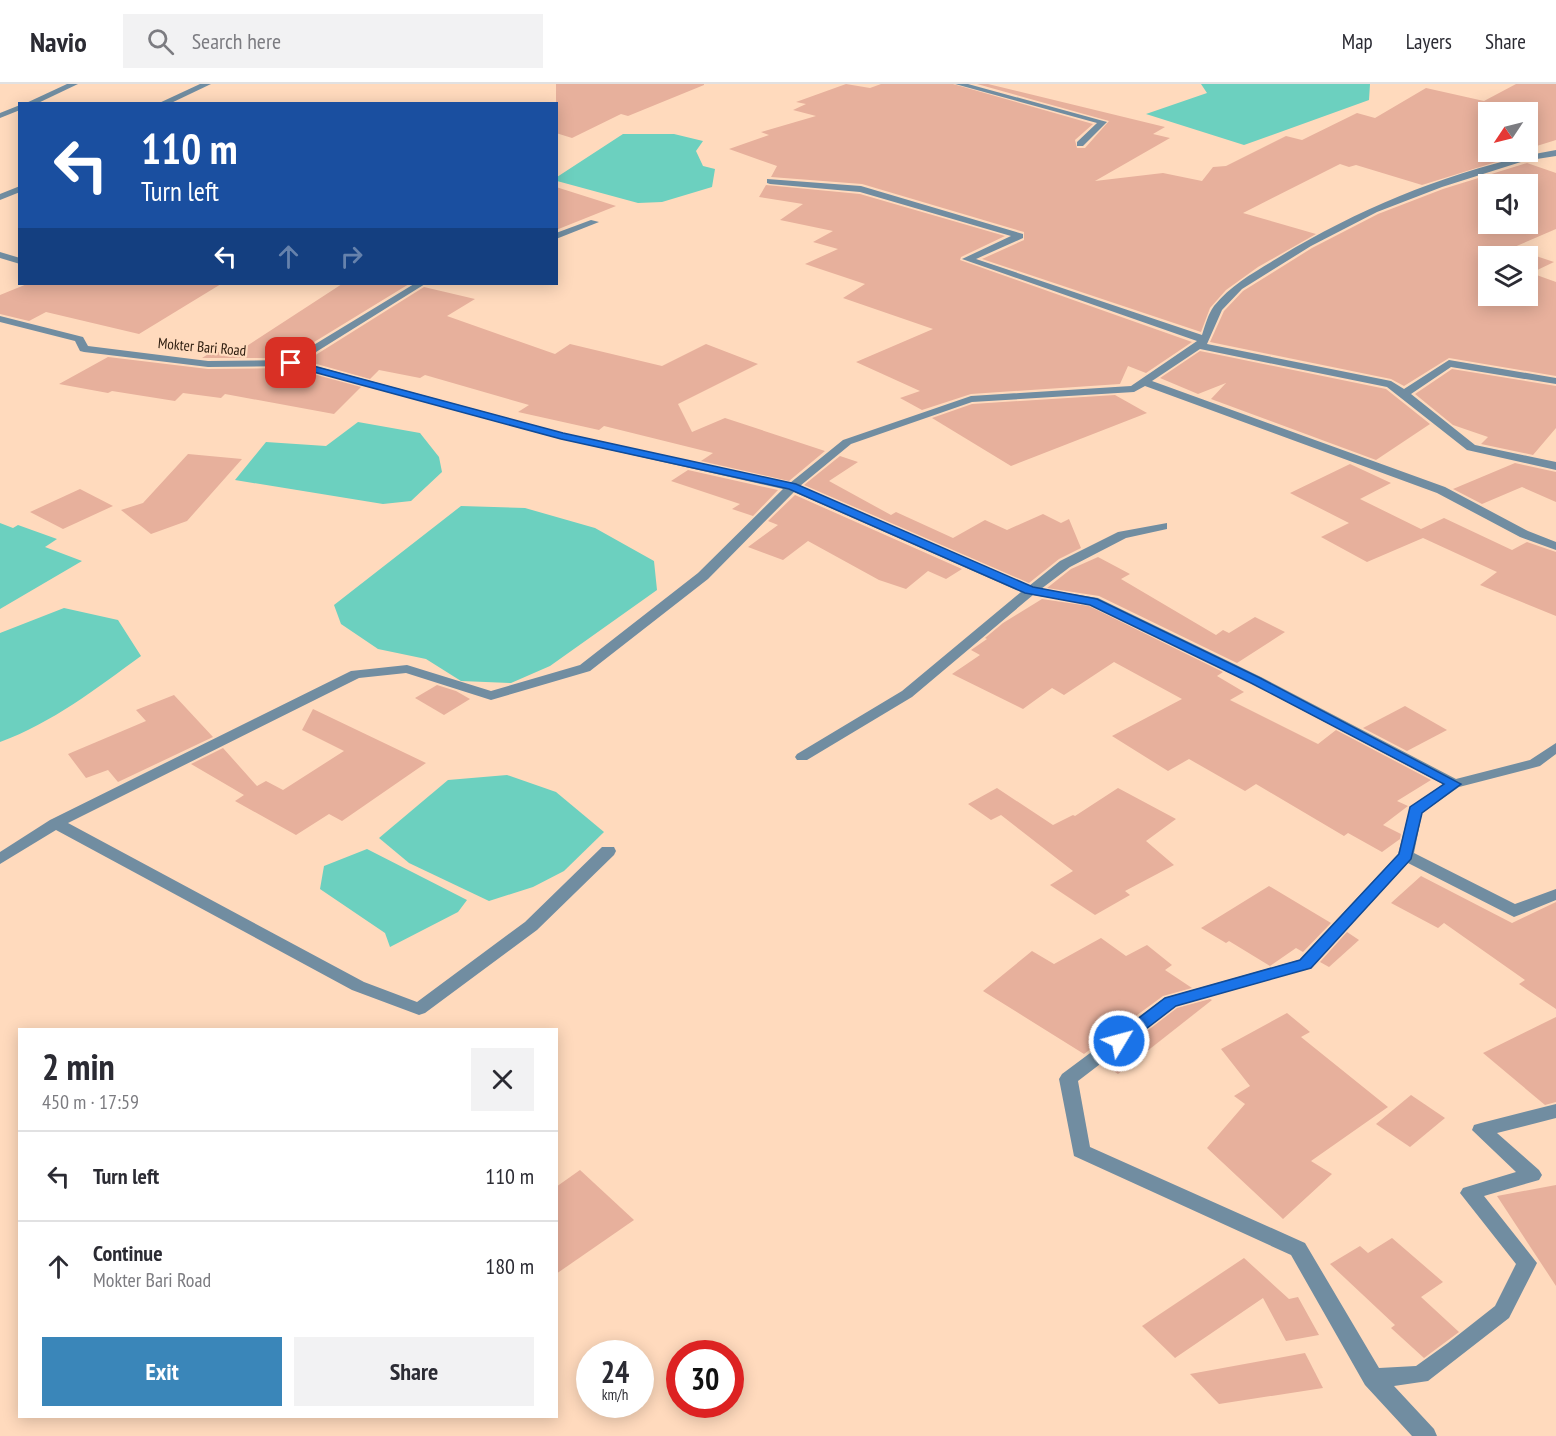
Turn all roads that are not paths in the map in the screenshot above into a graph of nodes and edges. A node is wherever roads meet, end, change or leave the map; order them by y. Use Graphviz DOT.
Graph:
graph roads {
  1 [pos="74,84"];
  2 [pos="207,84"];
  3 [pos="959,84"];
  4 [pos="33,102"];
  5 [pos="165,102"];
  6 [pos="18,108"];
  7 [pos="0,116"];
  8 [pos="1080,144"];
  9 [pos="1556,153"];
  10 [pos="770,181"];
  11 [pos="18,190"];
  12 [pos="0,197"];
  13 [pos="594,222"];
  14 [pos="558,235"];
  15 [pos="0,255"];
  16 [pos="18,260"];
  17 [pos="418,285"];
  18 [pos="0,319"];
  19 [pos="1202,343"];
  20 [pos="291,363"];
  21 [pos="1556,381"];
  22 [pos="1144,382"];
  23 [pos="1404,394"];
  24 [pos="1556,466"];
  25 [pos="792,487"];
  26 [pos="1163,526"];
  27 [pos="1556,546"];
  28 [pos="1030,591"];
  29 [pos="1556,747"];
  30 [pos="802,757"];
  31 [pos="1454,784"];
  32 [pos="56,823"];
  33 [pos="608,851"];
  34 [pos="1406,855"];
  35 [pos="0,858"];
  36 [pos="1556,894"];
  37 [pos="1556,1111"];
  38 [pos="1373,1378"];
  39 [pos="1426,1436"];
  1 -- 4 [label="street"];
  2 -- 5 [label="street"];
  3 -- 8 [label="street"];
  6 -- 7 [label="street"];
  9 -- 19 [label="street"];
  10 -- 19 [label="street"];
  11 -- 12 [label="street"];
  13 -- 14 [label="street"];
  15 -- 16 [label="street"];
  17 -- 20 [label="street"];
  18 -- 20 [label="street, Mokter Bari Road"];
  19 -- 22 [label="street"];
  19 -- 23 [label="street"];
  20 -- 25 [label="street, Mokter Bari Road"];
  21 -- 23 [label="street"];
  22 -- 25 [label="street"];
  22 -- 27 [label="street"];
  23 -- 24 [label="street"];
  25 -- 28 [label="street, Mokter Bari Road"];
  25 -- 32 [label="street"];
  26 -- 28 [label="street"];
  28 -- 30 [label="street"];
  28 -- 31 [label="street, Mokter Bari Road"];
  29 -- 31 [label="street"];
  31 -- 34 [label="street"];
  32 -- 33 [label="street"];
  32 -- 35 [label="street"];
  34 -- 36 [label="street"];
  34 -- 38 [label="street"];
  37 -- 38 [label="street"];
  38 -- 39 [label="street"];
}
